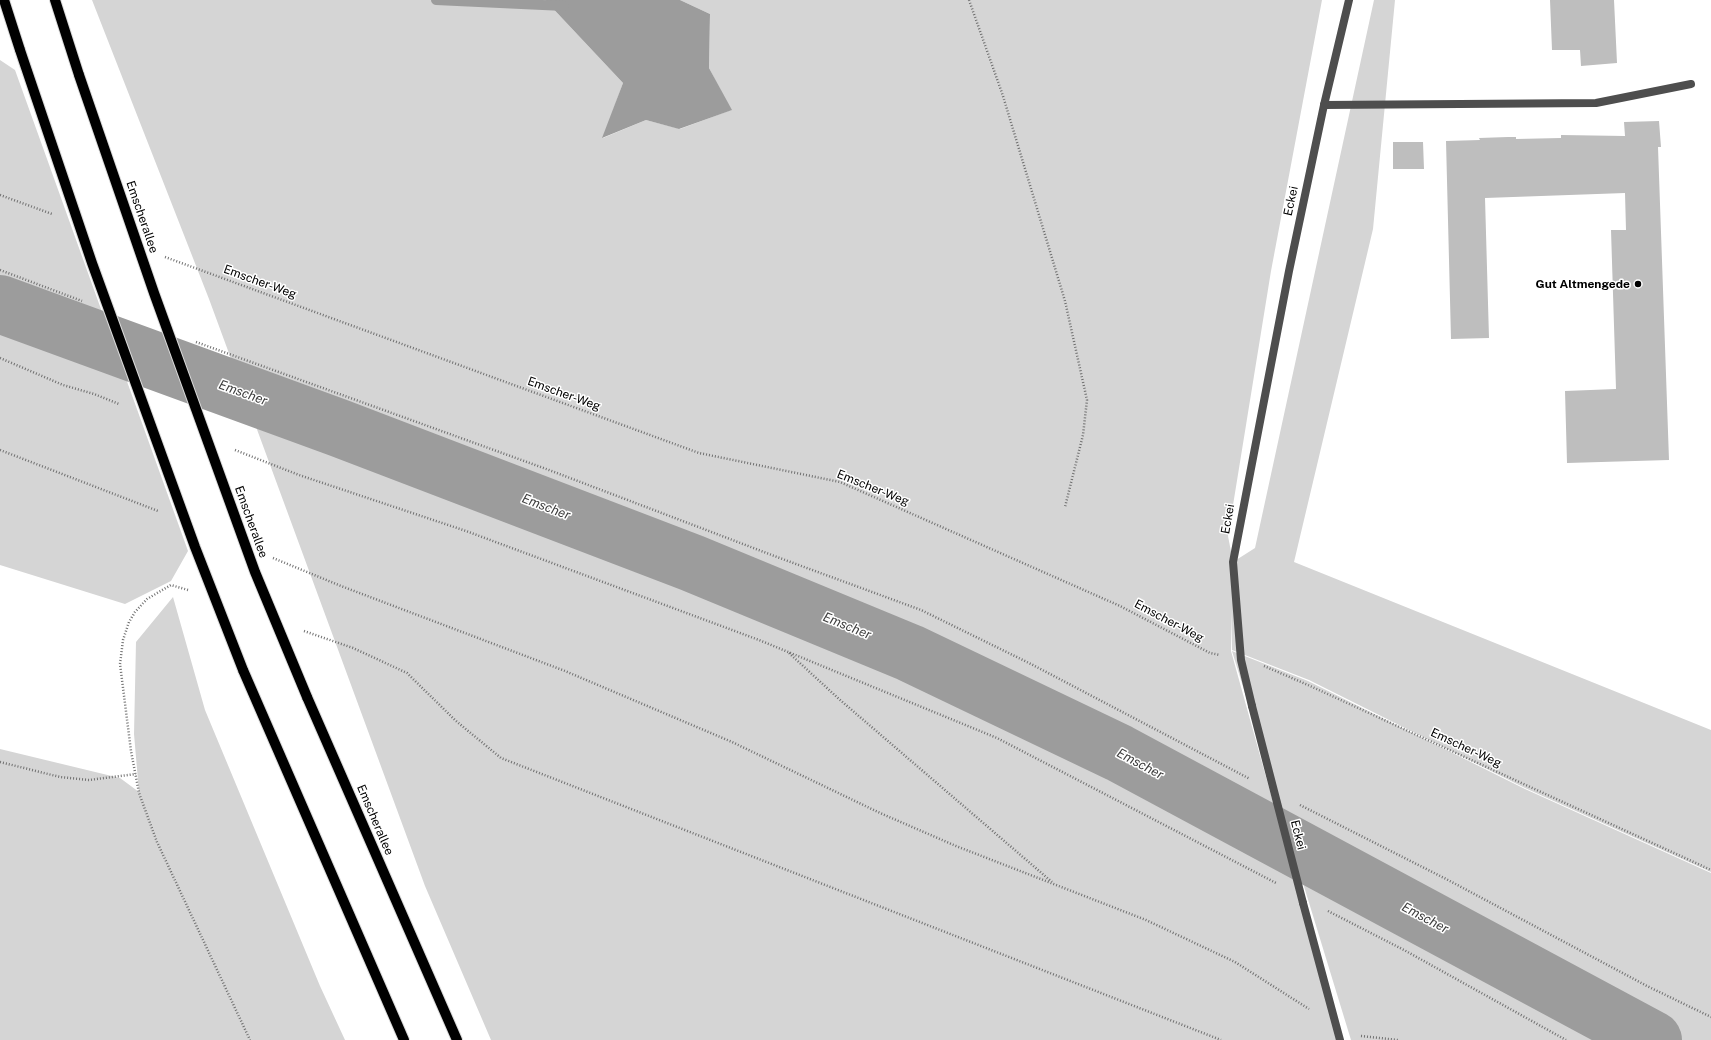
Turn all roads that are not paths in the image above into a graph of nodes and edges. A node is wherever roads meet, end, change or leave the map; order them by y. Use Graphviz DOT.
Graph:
graph roads {
  1 [pos="4,0"];
  2 [pos="55,0"];
  3 [pos="1349,0"];
  4 [pos="1691,84"];
  5 [pos="1324,105"];
  6 [pos="404,1040"];
  7 [pos="457,1040"];
  8 [pos="1340,1040"];
  1 -- 6 [label="main road, bridge"];
  2 -- 7 [label="main road, Emscherallee, bridge"];
  3 -- 5 [label="street, Eckei"];
  4 -- 5 [label="street"];
  5 -- 8 [label="street, Eckei, bridge"];
}
